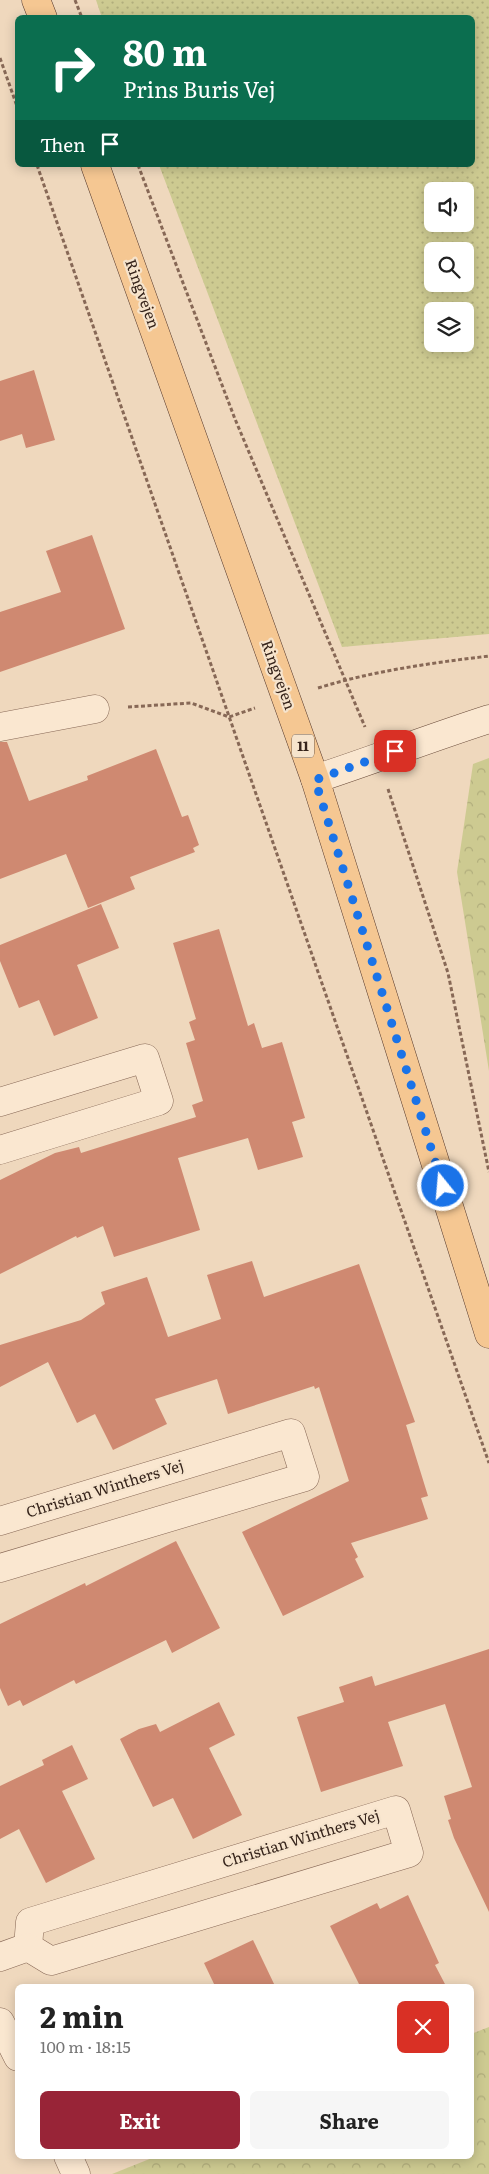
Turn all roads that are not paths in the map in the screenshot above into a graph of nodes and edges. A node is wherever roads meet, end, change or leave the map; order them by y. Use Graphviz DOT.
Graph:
graph roads {
  1 [pos="36,0"];
  2 [pos="42,15"];
  3 [pos="97,167"];
  4 [pos="95,709"];
  5 [pos="489,719"];
  6 [pos="0,727"];
  7 [pos="315,780"];
  8 [pos="0,1102"];
  9 [pos="0,1150"];
  10 [pos="489,1334"];
  11 [pos="0,1521"];
  12 [pos="0,1568"];
  13 [pos="28,1947"];
  14 [pos="0,1957"];
  15 [pos="0,2022"];
  16 [pos="15,2051"];
  17 [pos="69,2159"];
  18 [pos="76,2174"];
  1 -- 2 [label="main road"];
  3 -- 7 [label="main road, Ringvejen / 11"];
  4 -- 6 [label="street"];
  5 -- 7 [label="street"];
  7 -- 10 [label="main road, Ringvejen / 11"];
  8 -- 9 [label="street"];
  11 -- 12 [label="street, Christian Winthers Vej"];
  13 -- 13 [label="street, Christian Winthers Vej"];
  13 -- 14 [label="street"];
  15 -- 16 [label="street"];
  17 -- 18 [label="street"];
}
